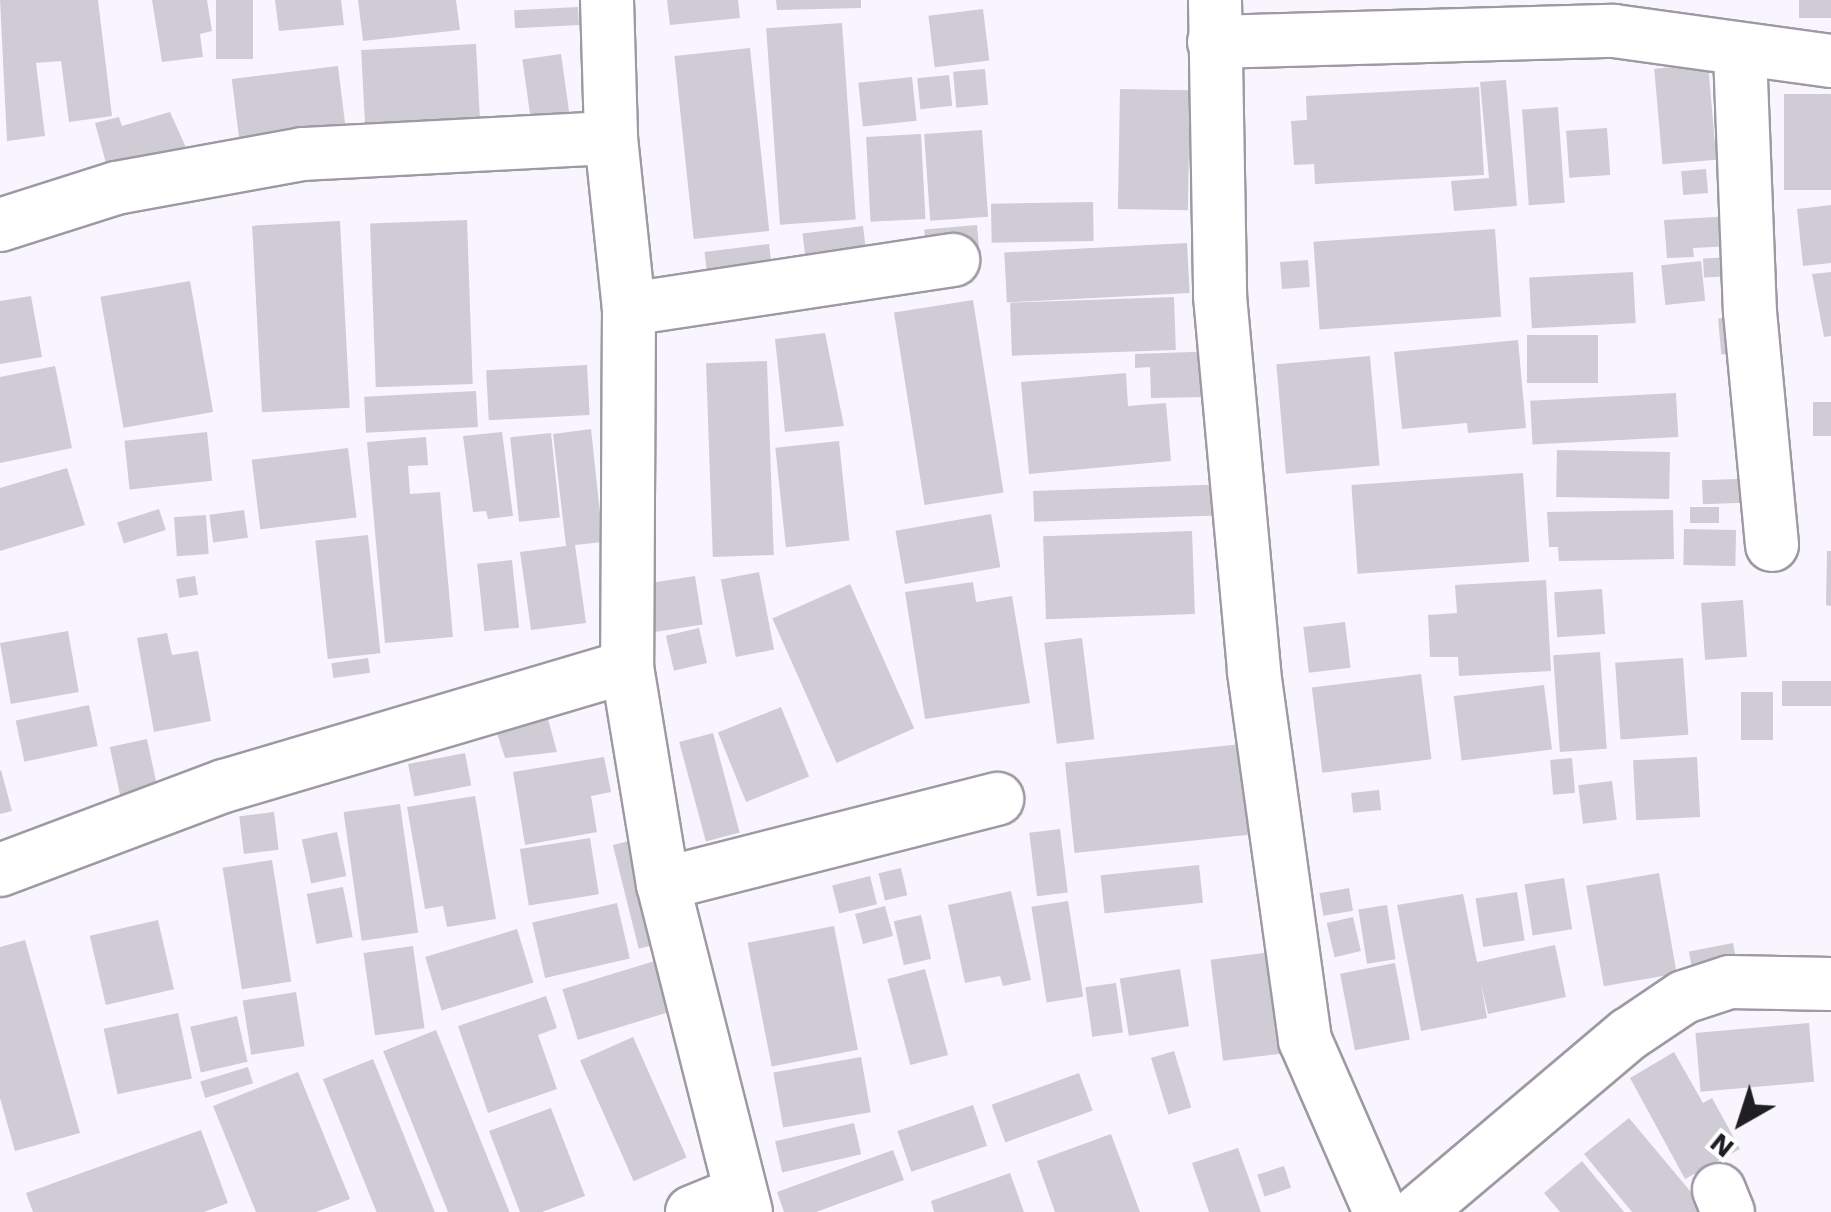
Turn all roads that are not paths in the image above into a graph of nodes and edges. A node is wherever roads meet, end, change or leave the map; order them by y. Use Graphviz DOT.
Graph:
graph roads {
  1 [pos="607,0"];
  2 [pos="1614,15"];
  3 [pos="1214,21"];
  4 [pos="1740,53"];
  5 [pos="1831,61"];
  6 [pos="611,138"];
  7 [pos="0,224"];
  8 [pos="953,260"];
  9 [pos="629,309"];
  10 [pos="1772,545"];
  11 [pos="627,667"];
  12 [pos="997,799"];
  13 [pos="0,870"];
  14 [pos="663,884"];
  15 [pos="1831,984"];
  16 [pos="726,1206"];
  17 [pos="1380,1212"];
  18 [pos="1418,1212"];
  1 -- 6 [label="street"];
  2 -- 3 [label="street"];
  2 -- 4 [label="street"];
  3 -- 17 [label="street"];
  4 -- 5 [label="street"];
  4 -- 10 [label="street"];
  6 -- 7 [label="street"];
  6 -- 9 [label="street"];
  8 -- 9 [label="street"];
  9 -- 11 [label="street"];
  11 -- 13 [label="street"];
  11 -- 14 [label="street"];
  12 -- 14 [label="street"];
  14 -- 16 [label="street"];
  15 -- 18 [label="street"];
}
